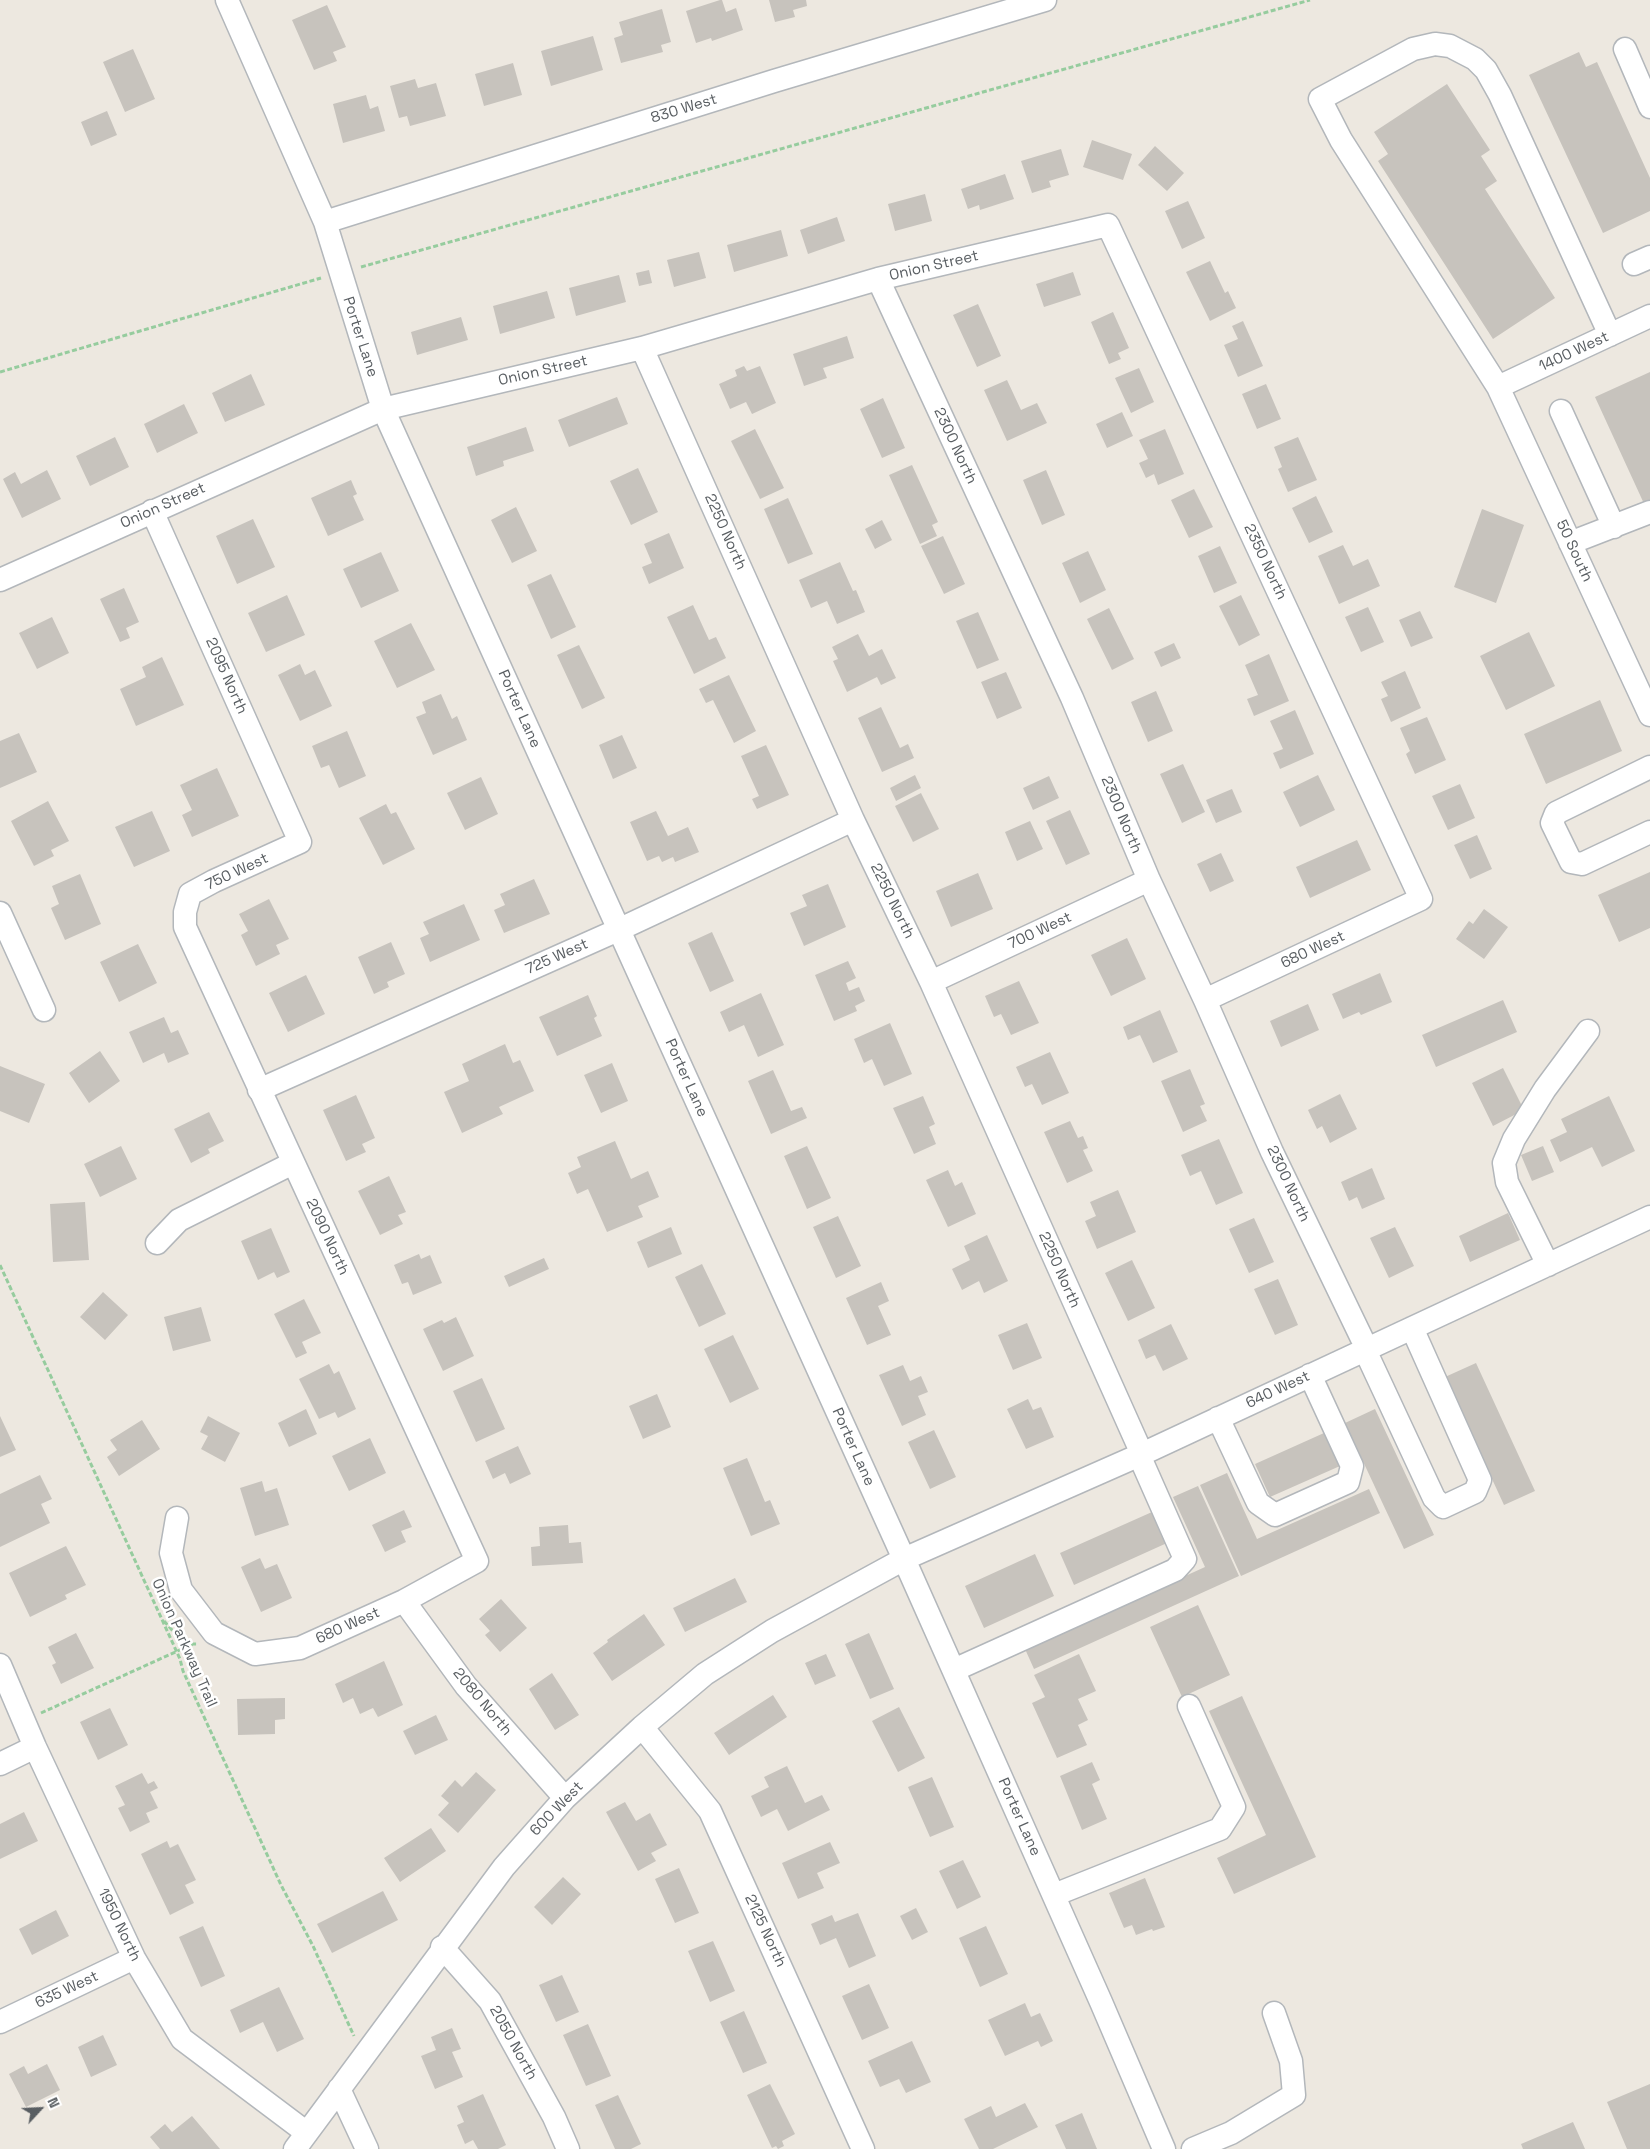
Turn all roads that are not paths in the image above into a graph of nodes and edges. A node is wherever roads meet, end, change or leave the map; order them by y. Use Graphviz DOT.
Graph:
graph roads {
  1 [pos="228,0"];
  2 [pos="1045,0"];
  3 [pos="1017,4"];
  4 [pos="1624,49"];
  5 [pos="1650,107"];
  6 [pos="325,222"];
  7 [pos="1108,225"];
  8 [pos="878,280"];
  9 [pos="1650,316"];
  10 [pos="1610,335"];
  11 [pos="642,348"];
  12 [pos="1498,387"];
  13 [pos="383,409"];
  14 [pos="1560,411"];
  15 [pos="152,511"];
  16 [pos="1650,512"];
  17 [pos="1614,527"];
  18 [pos="1570,543"];
  19 [pos="0,580"];
  20 [pos="1650,715"];
  21 [pos="1650,767"];
  22 [pos="853,820"];
  23 [pos="1650,832"];
  24 [pos="300,842"];
  25 [pos="1149,880"];
  26 [pos="1421,899"];
  27 [pos="185,912"];
  28 [pos="0,913"];
  29 [pos="618,930"];
  30 [pos="931,982"];
  31 [pos="1205,1000"];
  32 [pos="44,1010"];
  33 [pos="1588,1031"];
  34 [pos="259,1090"];
  35 [pos="293,1163"];
  36 [pos="1650,1217"];
  37 [pos="157,1243"];
  38 [pos="1548,1265"];
  39 [pos="1412,1328"];
  40 [pos="1366,1350"];
  41 [pos="1310,1376"];
  42 [pos="1218,1418"];
  43 [pos="1140,1454"];
  44 [pos="177,1518"];
  45 [pos="904,1559"];
  46 [pos="477,1561"];
  47 [pos="404,1601"];
  48 [pos="0,1665"];
  49 [pos="954,1670"];
  50 [pos="1189,1706"];
  51 [pos="642,1727"];
  52 [pos="35,1748"];
  53 [pos="0,1764"];
  54 [pos="565,1798"];
  55 [pos="1054,1895"];
  56 [pos="442,1948"];
  57 [pos="134,1958"];
  58 [pos="1274,2013"];
  59 [pos="0,2022"];
  60 [pos="339,2089"];
  61 [pos="300,2144"];
  62 [pos="367,2149"];
  63 [pos="568,2149"];
  64 [pos="863,2149"];
  65 [pos="1164,2149"];
  66 [pos="1192,2149"];
  1 -- 6 [label="street, Porter Lane"];
  2 -- 3 [label="street, 830 West"];
  3 -- 6 [label="street, 830 West"];
  4 -- 5 [label="street"];
  6 -- 13 [label="street, Porter Lane"];
  7 -- 8 [label="street, Onion Street"];
  7 -- 26 [label="street, 2350 North"];
  8 -- 11 [label="street, Onion Street"];
  8 -- 25 [label="street, 2300 North"];
  9 -- 10 [label="street, 1400 West"];
  10 -- 12 [label="street, 1400 West"];
  10 -- 12 [label="street, 50 South"];
  11 -- 13 [label="street, Onion Street"];
  11 -- 22 [label="street, 2250 North"];
  12 -- 18 [label="street, 50 South"];
  13 -- 15 [label="street, Onion Street"];
  13 -- 29 [label="street, Porter Lane"];
  14 -- 17 [label="street"];
  15 -- 19 [label="street, Onion Street"];
  15 -- 24 [label="street, 2095 North"];
  16 -- 17 [label="street"];
  17 -- 18 [label="street"];
  18 -- 20 [label="street, 50 South"];
  21 -- 23 [label="street"];
  22 -- 29 [label="street, 725 West"];
  22 -- 30 [label="street, 2250 North"];
  24 -- 27 [label="street, 750 West"];
  25 -- 30 [label="street, 700 West"];
  25 -- 31 [label="street, 2300 North"];
  26 -- 31 [label="street, 680 West"];
  27 -- 34 [label="street, 2090 North"];
  28 -- 32 [label="street"];
  29 -- 34 [label="street, 725 West"];
  29 -- 45 [label="street, Porter Lane"];
  30 -- 43 [label="street, 2250 North"];
  31 -- 40 [label="street, 2300 North"];
  33 -- 38 [label="street"];
  34 -- 35 [label="street, 2090 North"];
  35 -- 37 [label="street"];
  35 -- 46 [label="street, 2090 North"];
  36 -- 38 [label="street, 640 West"];
  38 -- 39 [label="street, 640 West"];
  39 -- 40 [label="street, 640 West"];
  39 -- 40 [label="street, 2300 North"];
  40 -- 41 [label="street, 640 West"];
  41 -- 42 [label="street, 640 West"];
  41 -- 42 [label="street"];
  42 -- 43 [label="street, 640 West"];
  43 -- 45 [label="street, 640 West"];
  43 -- 49 [label="street, 2250 North"];
  44 -- 47 [label="street, 680 West"];
  45 -- 49 [label="street, Porter Lane"];
  45 -- 51 [label="street, 600 West"];
  46 -- 47 [label="street, 680 West"];
  47 -- 54 [label="street, 2080 North"];
  48 -- 52 [label="street, 1950 North"];
  49 -- 55 [label="street, Porter Lane"];
  50 -- 55 [label="street"];
  51 -- 54 [label="street, 600 West"];
  51 -- 64 [label="street, 2125 North"];
  52 -- 53 [label="street"];
  52 -- 57 [label="street, 1950 North"];
  54 -- 56 [label="street, 600 West"];
  55 -- 65 [label="street, Porter Lane"];
  56 -- 60 [label="street, 600 West"];
  56 -- 63 [label="street, 2050 North"];
  57 -- 59 [label="street, 635 West"];
  57 -- 61 [label="street, 1950 North"];
  58 -- 66 [label="street"];
  60 -- 61 [label="street, 600 West"];
  60 -- 62 [label="street"];
}
